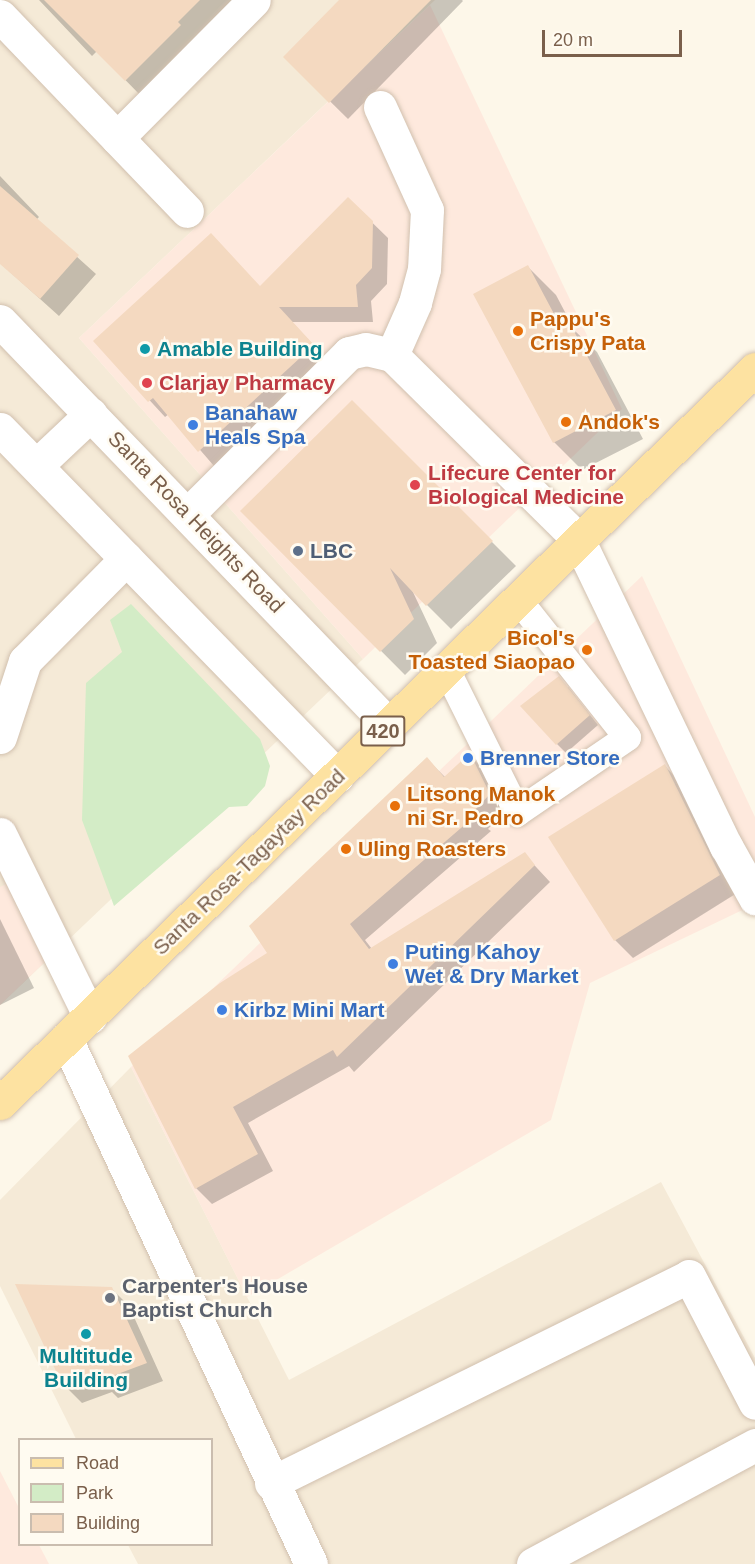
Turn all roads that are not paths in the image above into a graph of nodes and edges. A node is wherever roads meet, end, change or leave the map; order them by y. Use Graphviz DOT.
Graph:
graph roads {
  1 [pos="254,0"];
  2 [pos="0,16"];
  3 [pos="380,107"];
  4 [pos="117,138"];
  5 [pos="187,211"];
  6 [pos="1,323"];
  7 [pos="392,355"];
  8 [pos="755,369"];
  9 [pos="91,414"];
  10 [pos="0,429"];
  11 [pos="37,465"];
  12 [pos="189,513"];
  13 [pos="578,539"];
  14 [pos="126,559"];
  15 [pos="517,598"];
  16 [pos="446,669"];
  17 [pos="389,725"];
  18 [pos="0,737"];
  19 [pos="337,776"];
  20 [pos="0,834"];
  21 [pos="755,898"];
  22 [pos="90,1017"];
  23 [pos="66,1039"];
  24 [pos="0,1103"];
  25 [pos="755,1402"];
  26 [pos="755,1445"];
  27 [pos="271,1483"];
  28 [pos="311,1564"];
  29 [pos="533,1564"];
  1 -- 4 [label="street"];
  2 -- 4 [label="street"];
  3 -- 7 [label="street"];
  4 -- 5 [label="street"];
  6 -- 9 [label="street, Santa Rosa Heights Road"];
  7 -- 12 [label="street"];
  7 -- 13 [label="street"];
  8 -- 13 [label="main road, Santa Rosa-Tagaytay Road / 420"];
  9 -- 11 [label="street"];
  9 -- 12 [label="street, Santa Rosa Heights Road"];
  10 -- 11 [label="street"];
  11 -- 14 [label="street"];
  12 -- 17 [label="street, Santa Rosa Heights Road"];
  13 -- 15 [label="main road, Santa Rosa-Tagaytay Road / 420"];
  13 -- 21 [label="street"];
  14 -- 18 [label="street"];
  14 -- 19 [label="street"];
  15 -- 16 [label="main road, Santa Rosa-Tagaytay Road / 420"];
  15 -- 16 [label="lane"];
  16 -- 17 [label="main road, Santa Rosa-Tagaytay Road / 420"];
  17 -- 19 [label="main road, Santa Rosa-Tagaytay Road / 420"];
  19 -- 22 [label="main road, Santa Rosa-Tagaytay Road / 420"];
  20 -- 22 [label="street"];
  22 -- 23 [label="main road, Santa Rosa-Tagaytay Road / 420"];
  23 -- 24 [label="main road, Santa Rosa-Tagaytay Road / 420"];
  23 -- 27 [label="street"];
  25 -- 27 [label="street"];
  26 -- 29 [label="street"];
  27 -- 28 [label="street"];
}
